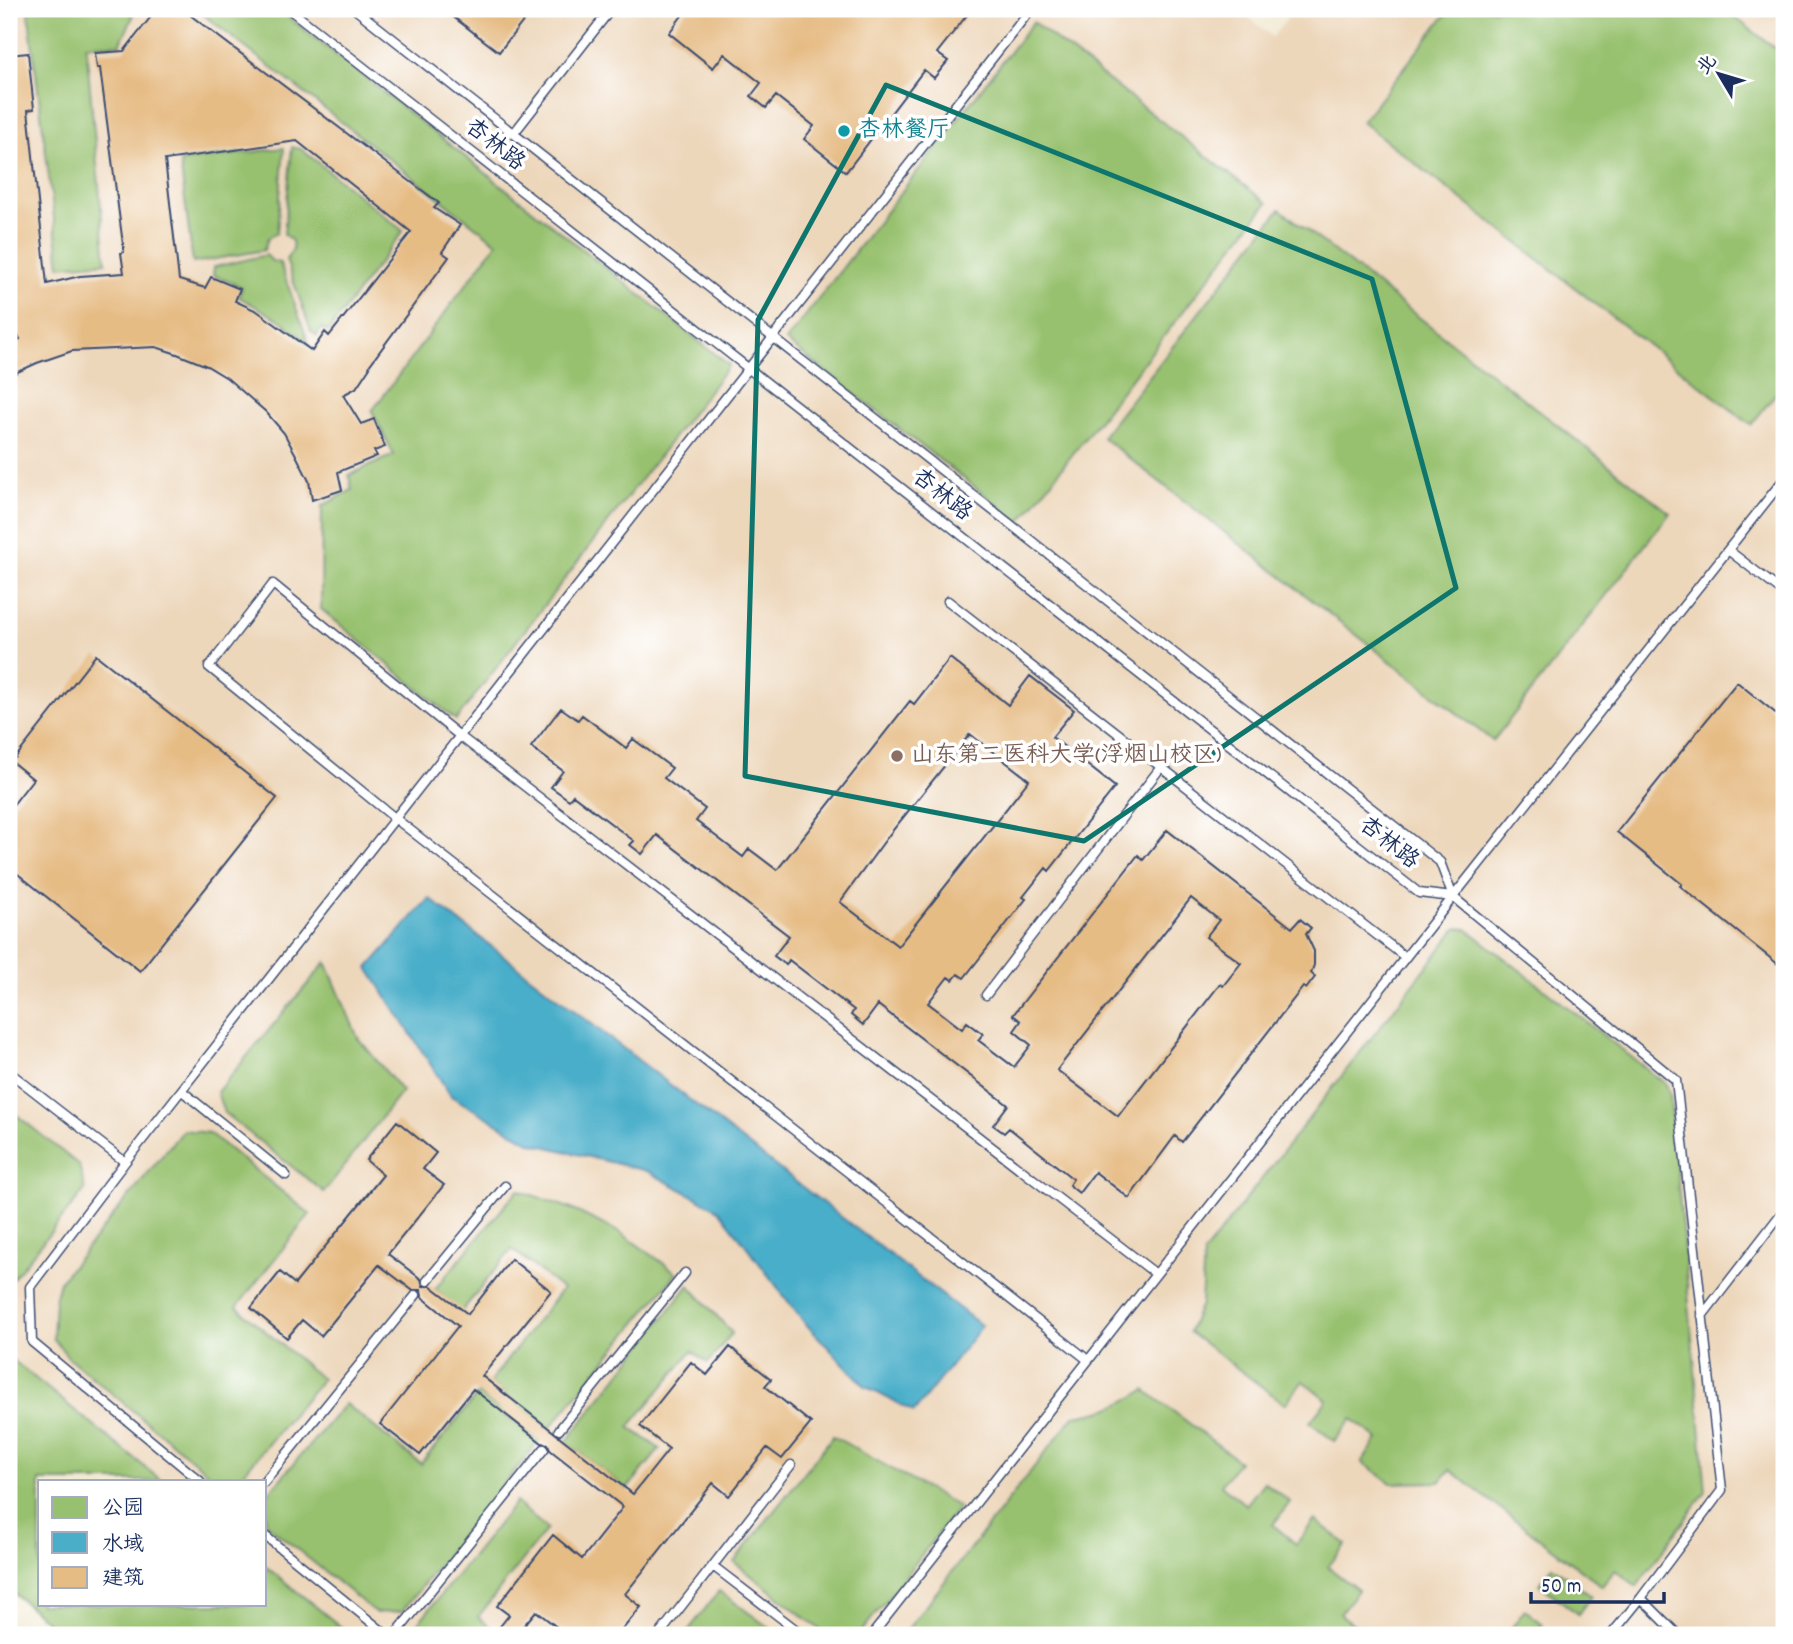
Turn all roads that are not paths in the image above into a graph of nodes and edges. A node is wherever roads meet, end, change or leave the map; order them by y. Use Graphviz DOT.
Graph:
graph roads {
  1 [pos="289,9"];
  2 [pos="355,9"];
  3 [pos="611,9"];
  4 [pos="1031,9"];
  5 [pos="513,133"];
  6 [pos="773,338"];
  7 [pos="748,370"];
  8 [pos="1784,479"];
  9 [pos="1728,550"];
  10 [pos="1784,593"];
  11 [pos="948,601"];
  12 [pos="461,737"];
  13 [pos="1161,766"];
  14 [pos="396,819"];
  15 [pos="1453,897"];
  16 [pos="1405,957"];
  17 [pos="986,995"];
  18 [pos="9,1072"];
  19 [pos="182,1091"];
  20 [pos="125,1163"];
  21 [pos="286,1175"];
  22 [pos="505,1185"];
  23 [pos="1784,1210"];
  24 [pos="685,1273"];
  25 [pos="1156,1274"];
  26 [pos="427,1281"];
  27 [pos="416,1295"];
  28 [pos="1703,1316"];
  29 [pos="1088,1360"];
  30 [pos="559,1430"];
  31 [pos="544,1449"];
  32 [pos="791,1465"];
  33 [pos="199,1480"];
  34 [pos="266,1480"];
  35 [pos="266,1537"];
  36 [pos="713,1566"];
  37 [pos="1641,1598"];
  38 [pos="387,1635"];
  39 [pos="395,1635"];
  40 [pos="659,1635"];
  41 [pos="803,1635"];
  42 [pos="872,1635"];
  43 [pos="1611,1635"];
  44 [pos="1678,1635"];
  1 -- 7 [label="lane, 杏林路"];
  2 -- 5 [label="lane, 杏林路"];
  3 -- 5 [label="lane"];
  4 -- 6 [label="lane"];
  5 -- 6 [label="lane, 杏林路"];
  6 -- 7 [label="lane"];
  6 -- 15 [label="lane, 杏林路"];
  7 -- 12 [label="lane"];
  7 -- 15 [label="lane, 杏林路"];
  8 -- 9 [label="lane"];
  9 -- 10 [label="lane"];
  9 -- 15 [label="lane"];
  11 -- 13 [label="lane"];
  12 -- 14 [label="lane"];
  12 -- 14 [label="lane"];
  12 -- 25 [label="lane"];
  13 -- 16 [label="lane"];
  13 -- 17 [label="lane"];
  14 -- 19 [label="lane"];
  14 -- 29 [label="lane"];
  15 -- 16 [label="lane"];
  15 -- 28 [label="lane"];
  16 -- 25 [label="lane"];
  18 -- 20 [label="lane"];
  19 -- 20 [label="lane"];
  19 -- 21 [label="lane"];
  20 -- 33 [label="lane"];
  22 -- 26 [label="lane"];
  23 -- 28 [label="lane"];
  24 -- 30 [label="lane"];
  25 -- 29 [label="lane"];
  27 -- 34 [label="lane"];
  28 -- 37 [label="lane"];
  29 -- 42 [label="lane"];
  31 -- 39 [label="lane"];
  32 -- 36 [label="lane"];
  35 -- 38 [label="lane"];
  36 -- 40 [label="lane"];
  36 -- 41 [label="lane"];
  37 -- 43 [label="lane"];
  37 -- 44 [label="lane"];
}
